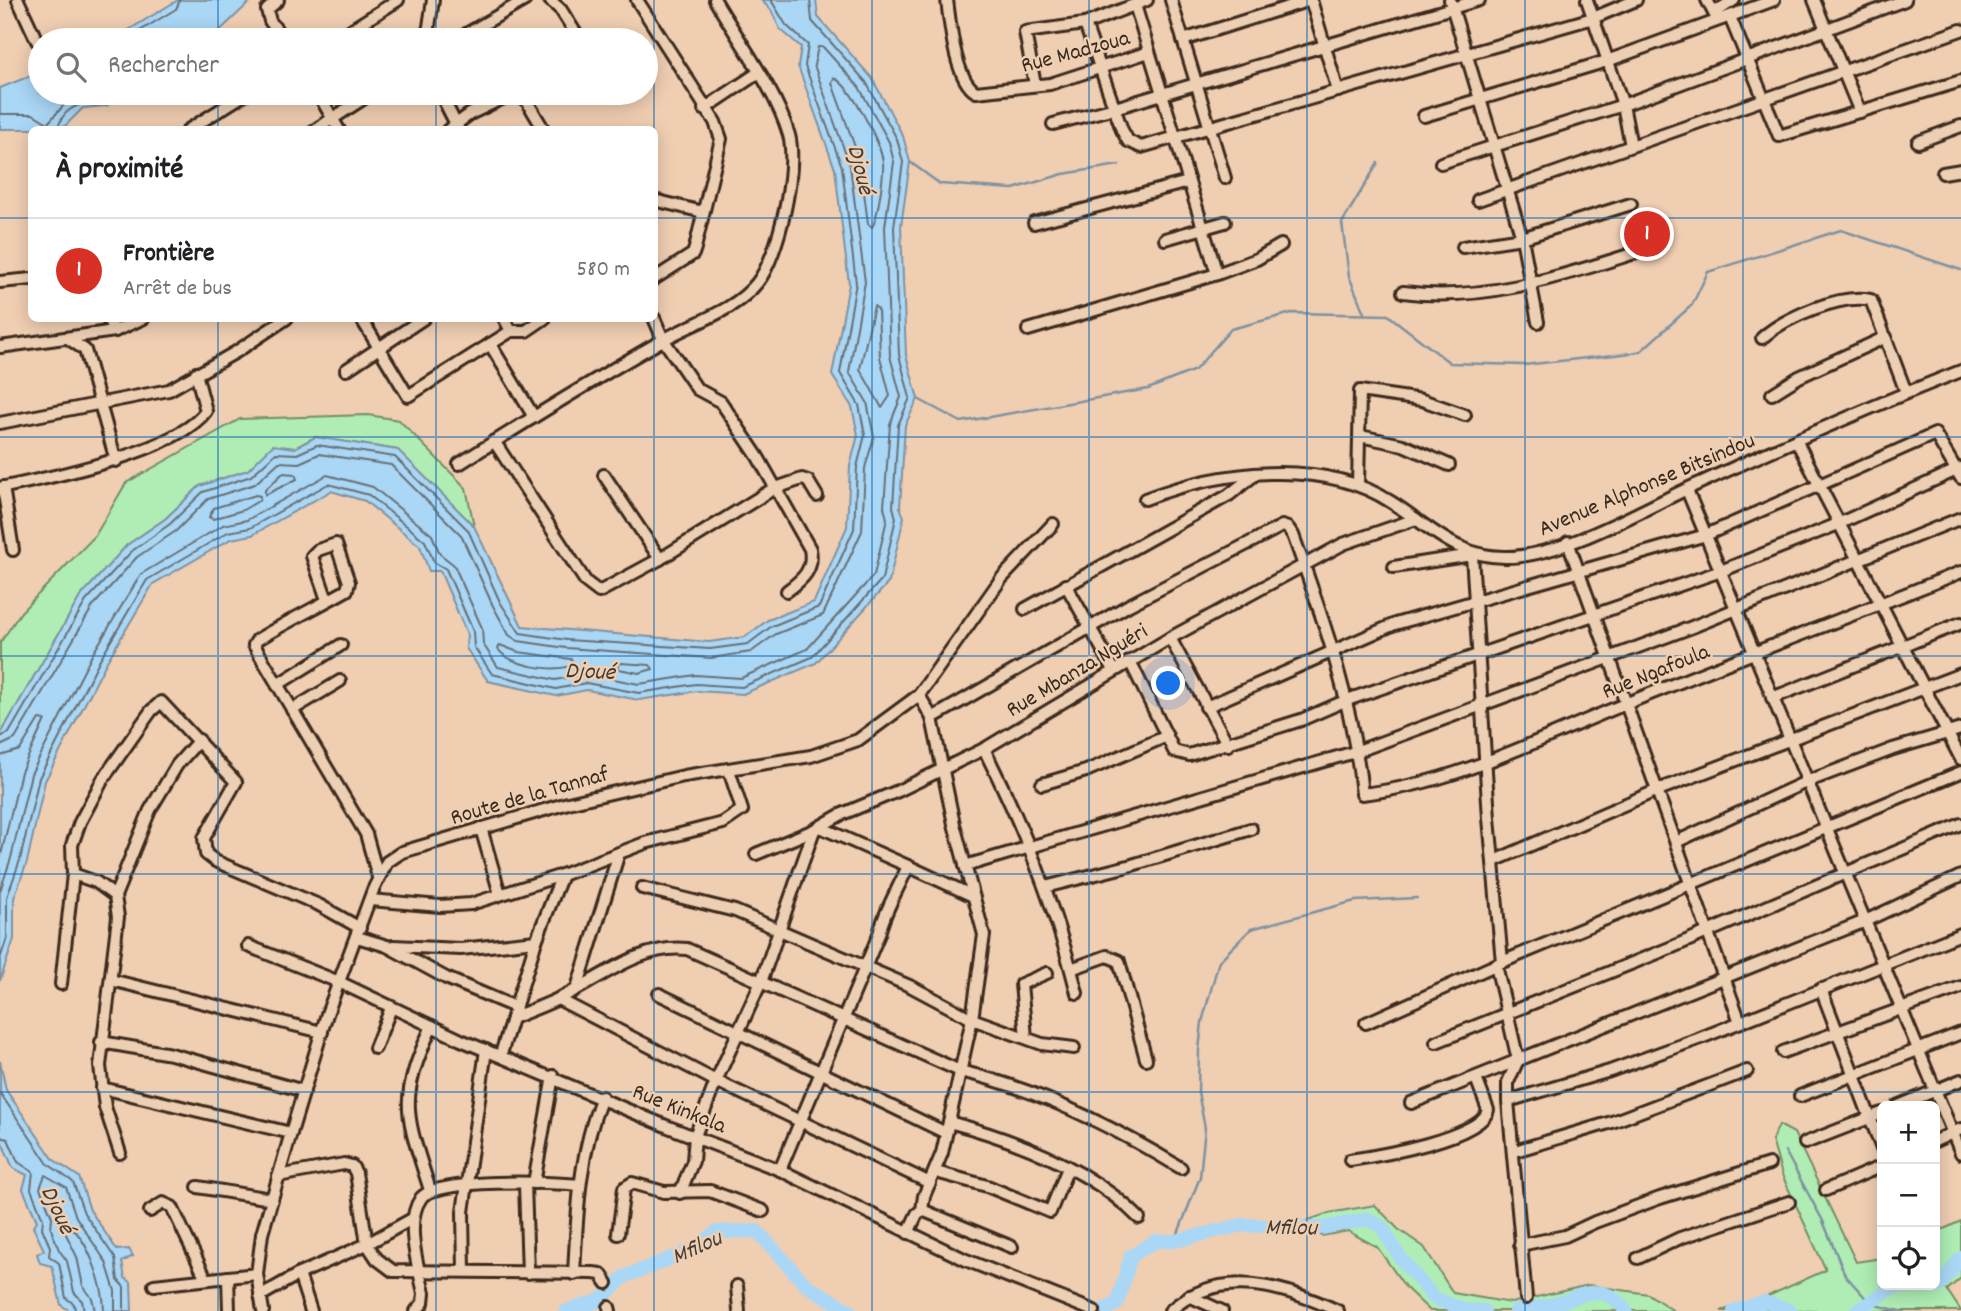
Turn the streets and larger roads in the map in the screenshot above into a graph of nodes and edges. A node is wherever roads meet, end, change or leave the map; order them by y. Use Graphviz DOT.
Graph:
graph roads {
  1 [pos="18,0"];
  2 [pos="278,0"];
  3 [pos="433,0"];
  4 [pos="525,0"];
  5 [pos="550,0"];
  6 [pos="652,0"];
  7 [pos="715,0"];
  8 [pos="947,0"];
  9 [pos="1147,0"];
  10 [pos="1171,0"];
  11 [pos="1311,0"];
  12 [pos="1479,0"];
  13 [pos="1587,0"];
  14 [pos="1636,0"];
  15 [pos="1707,0"];
  16 [pos="1734,0"];
  17 [pos="1774,0"];
  18 [pos="1814,0"];
  19 [pos="1905,0"];
  20 [pos="393,1"];
  21 [pos="639,3"];
  22 [pos="1452,4"];
  23 [pos="1135,5"];
  24 [pos="1716,16"];
  25 [pos="1730,17"];
  26 [pos="1593,18"];
  27 [pos="1085,24"];
  28 [pos="31,28"];
  29 [pos="276,28"];
  30 [pos="353,28"];
  31 [pos="429,28"];
  32 [pos="477,28"];
  33 [pos="572,28"];
  34 [pos="654,28"];
  35 [pos="1828,29"];
  36 [pos="1961,30"];
  37 [pos="658,34"];
  38 [pos="1183,40"];
  39 [pos="1324,47"];
  40 [pos="1149,52"];
  41 [pos="1465,53"];
  42 [pos="1748,59"];
  43 [pos="1607,61"];
  44 [pos="1103,69"];
  45 [pos="1845,71"];
  46 [pos="758,73"];
  47 [pos="1961,81"];
  48 [pos="1196,83"];
  49 [pos="1035,85"];
  50 [pos="1338,91"];
  51 [pos="1162,94"];
  52 [pos="1479,99"];
  53 [pos="1766,99"];
  54 [pos="228,105"];
  55 [pos="325,105"];
  56 [pos="353,105"];
  57 [pos="445,105"];
  58 [pos="493,105"];
  59 [pos="529,105"];
  60 [pos="1623,105"];
  61 [pos="1115,108"];
  62 [pos="704,109"];
  63 [pos="1860,112"];
  64 [pos="1424,116"];
  65 [pos="333,118"];
  66 [pos="1054,124"];
  67 [pos="194,126"];
  68 [pos="321,126"];
  69 [pos="338,126"];
  70 [pos="453,126"];
  71 [pos="457,126"];
  72 [pos="542,126"];
  73 [pos="1961,126"];
  74 [pos="1210,128"];
  75 [pos="1175,138"];
  76 [pos="1918,142"];
  77 [pos="1495,144"];
  78 [pos="1631,146"];
  79 [pos="1441,163"];
  80 [pos="1961,170"];
  81 [pos="1943,173"];
  82 [pos="1226,178"];
  83 [pos="1188,182"];
  84 [pos="1508,190"];
  85 [pos="1478,200"];
  86 [pos="658,201"];
  87 [pos="1631,204"];
  88 [pos="703,212"];
  89 [pos="1225,222"];
  90 [pos="1034,223"];
  91 [pos="1202,226"];
  92 [pos="1165,239"];
  93 [pos="1522,239"];
  94 [pos="1281,245"];
  95 [pos="1463,247"];
  96 [pos="1638,252"];
  97 [pos="1217,274"];
  98 [pos="658,276"];
  99 [pos="28,279"];
  100 [pos="0,282"];
  101 [pos="1531,285"];
  102 [pos="1403,292"];
  103 [pos="109,322"];
  104 [pos="135,322"];
  105 [pos="281,322"];
  106 [pos="363,322"];
  107 [pos="418,322"];
  108 [pos="506,322"];
  109 [pos="539,322"];
  110 [pos="656,322"];
  111 [pos="1538,322"];
  112 [pos="1028,330"];
  113 [pos="115,331"];
  114 [pos="511,331"];
  115 [pos="93,335"];
  116 [pos="1886,337"];
  117 [pos="1762,338"];
  118 [pos="69,339"];
  119 [pos="663,339"];
  120 [pos="490,344"];
  121 [pos="0,347"];
  122 [pos="379,349"];
  123 [pos="85,350"];
  124 [pos="346,370"];
  125 [pos="1961,371"];
  126 [pos="196,373"];
  127 [pos="1906,392"];
  128 [pos="1772,394"];
  129 [pos="99,405"];
  130 [pos="1465,415"];
  131 [pos="530,419"];
  132 [pos="0,423"];
  133 [pos="1360,436"];
  134 [pos="1796,440"];
  135 [pos="494,441"];
  136 [pos="116,461"];
  137 [pos="459,464"];
  138 [pos="1449,465"];
  139 [pos="1959,472"];
  140 [pos="604,475"];
  141 [pos="1253,476"];
  142 [pos="1817,484"];
  143 [pos="1358,485"];
  144 [pos="1,488"];
  145 [pos="773,489"];
  146 [pos="1687,490"];
  147 [pos="817,496"];
  148 [pos="1145,499"];
  149 [pos="1961,518"];
  150 [pos="1416,519"];
  151 [pos="1053,524"];
  152 [pos="1838,524"];
  153 [pos="1706,536"];
  154 [pos="1568,542"];
  155 [pos="13,550"];
  156 [pos="1472,555"];
  157 [pos="660,559"];
  158 [pos="1858,561"];
  159 [pos="1304,565"];
  160 [pos="1394,567"];
  161 [pos="1578,571"];
  162 [pos="1721,571"];
  163 [pos="1961,572"];
  164 [pos="1066,585"];
  165 [pos="787,591"];
  166 [pos="327,600"];
  167 [pos="1473,600"];
  168 [pos="1882,604"];
  169 [pos="1025,608"];
  170 [pos="1737,609"];
  171 [pos="1593,615"];
  172 [pos="1961,623"];
  173 [pos="1091,628"];
  174 [pos="1170,638"];
  175 [pos="341,645"];
  176 [pos="1905,647"];
  177 [pos="1334,651"];
  178 [pos="1755,651"];
  179 [pos="1479,656"];
  180 [pos="1609,658"];
  181 [pos="1130,661"];
  182 [pos="1114,670"];
  183 [pos="1961,674"];
  184 [pos="340,681"];
  185 [pos="277,685"];
  186 [pos="1927,687"];
  187 [pos="919,695"];
  188 [pos="1772,698"];
  189 [pos="1347,700"];
  190 [pos="1625,704"];
  191 [pos="1483,705"];
  192 [pos="1206,707"];
  193 [pos="292,710"];
  194 [pos="932,718"];
  195 [pos="1956,731"];
  196 [pos="1167,736"];
  197 [pos="199,740"];
  198 [pos="1789,741"];
  199 [pos="1228,745"];
  200 [pos="984,749"];
  201 [pos="1358,751"];
  202 [pos="1961,758"];
  203 [pos="1485,763"];
  204 [pos="941,769"];
  205 [pos="729,770"];
  206 [pos="1961,772"];
  207 [pos="1806,782"];
  208 [pos="1042,784"];
  209 [pos="1658,790"];
  210 [pos="1961,824"];
  211 [pos="1828,827"];
  212 [pos="481,828"];
  213 [pos="817,828"];
  214 [pos="1251,829"];
  215 [pos="1676,842"];
  216 [pos="1031,845"];
  217 [pos="619,853"];
  218 [pos="756,853"];
  219 [pos="1494,861"];
  220 [pos="908,866"];
  221 [pos="965,866"];
  222 [pos="1845,871"];
  223 [pos="74,874"];
  224 [pos="562,875"];
  225 [pos="1961,876"];
  226 [pos="378,877"];
  227 [pos="1692,883"];
  228 [pos="1045,887"];
  229 [pos="642,888"];
  230 [pos="500,894"];
  231 [pos="115,896"];
  232 [pos="973,896"];
  233 [pos="370,900"];
  234 [pos="1863,922"];
  235 [pos="779,929"];
  236 [pos="1708,929"];
  237 [pos="358,933"];
  238 [pos="1961,934"];
  239 [pos="536,941"];
  240 [pos="248,946"];
  241 [pos="387,946"];
  242 [pos="1499,963"];
  243 [pos="1883,964"];
  244 [pos="865,967"];
  245 [pos="1071,969"];
  246 [pos="1048,973"];
  247 [pos="1726,979"];
  248 [pos="111,980"];
  249 [pos="339,982"];
  250 [pos="761,982"];
  251 [pos="61,984"];
  252 [pos="1961,986"];
  253 [pos="577,988"];
  254 [pos="1821,989"];
  255 [pos="659,993"];
  256 [pos="1077,993"];
  257 [pos="558,999"];
  258 [pos="391,1008"];
  259 [pos="1902,1008"];
  260 [pos="514,1012"];
  261 [pos="1507,1012"];
  262 [pos="844,1018"];
  263 [pos="972,1019"];
  264 [pos="1740,1022"];
  265 [pos="1366,1023"];
  266 [pos="432,1026"];
  267 [pos="738,1031"];
  268 [pos="322,1032"];
  269 [pos="1837,1032"];
  270 [pos="1961,1033"];
  271 [pos="1026,1037"];
  272 [pos="101,1042"];
  273 [pos="1436,1042"];
  274 [pos="375,1048"];
  275 [pos="1074,1048"];
  276 [pos="486,1050"];
  277 [pos="1918,1051"];
  278 [pos="1783,1052"];
  279 [pos="501,1054"];
  280 [pos="1146,1059"];
  281 [pos="1518,1060"];
  282 [pos="822,1070"];
  283 [pos="960,1071"];
  284 [pos="1747,1071"];
  285 [pos="1854,1074"];
  286 [pos="553,1076"];
  287 [pos="1476,1078"];
  288 [pos="1961,1080"];
  289 [pos="716,1081"];
  290 [pos="102,1088"];
  291 [pos="304,1091"];
  292 [pos="1935,1091"];
  293 [pos="1800,1096"];
  294 [pos="602,1097"];
  295 [pos="1508,1101"];
  296 [pos="1910,1101"];
  297 [pos="1411,1104"];
  298 [pos="1877,1115"];
  299 [pos="1870,1118"];
  300 [pos="800,1120"];
  301 [pos="948,1127"];
  302 [pos="1957,1131"];
  303 [pos="290,1133"];
  304 [pos="695,1136"];
  305 [pos="1877,1136"];
  306 [pos="1940,1139"];
  307 [pos="1805,1143"];
  308 [pos="1515,1152"];
  309 [pos="120,1153"];
  310 [pos="1961,1153"];
  311 [pos="1350,1160"];
  312 [pos="1769,1164"];
  313 [pos="1068,1168"];
  314 [pos="1181,1168"];
  315 [pos="1877,1168"];
  316 [pos="780,1170"];
  317 [pos="936,1172"];
  318 [pos="278,1176"];
  319 [pos="529,1183"];
  320 [pos="930,1184"];
  321 [pos="580,1185"];
  322 [pos="468,1186"];
  323 [pos="198,1187"];
  324 [pos="1826,1189"];
  325 [pos="430,1190"];
  326 [pos="680,1193"];
  327 [pos="271,1199"];
  328 [pos="1789,1202"];
  329 [pos="922,1210"];
  330 [pos="150,1211"];
  331 [pos="763,1211"];
  332 [pos="1139,1218"];
  333 [pos="412,1219"];
  334 [pos="908,1233"];
  335 [pos="618,1234"];
  336 [pos="367,1244"];
  337 [pos="1520,1245"];
  338 [pos="1013,1247"];
  339 [pos="1638,1258"];
  340 [pos="464,1271"];
  341 [pos="420,1272"];
  342 [pos="528,1273"];
  343 [pos="574,1273"];
  344 [pos="257,1274"];
  345 [pos="299,1274"];
  346 [pos="228,1277"];
  347 [pos="206,1279"];
  348 [pos="607,1283"];
  349 [pos="155,1285"];
  350 [pos="737,1286"];
  351 [pos="260,1296"];
  352 [pos="1189,1296"];
  353 [pos="1526,1298"];
  354 [pos="1322,1307"];
  355 [pos="1090,1309"];
  356 [pos="229,1311"];
  357 [pos="263,1311"];
  358 [pos="311,1311"];
  359 [pos="416,1311"];
  360 [pos="739,1311"];
  361 [pos="1170,1311"];
  362 [pos="1222,1311"];
  363 [pos="1338,1311"];
  1 -- 28 [label="street"];
  2 -- 29 [label="street"];
  3 -- 31 [label="street"];
  4 -- 32 [label="street"];
  5 -- 33 [label="street"];
  6 -- 21 [label="street"];
  7 -- 46 [label="street"];
  8 -- 49 [label="street, Rue Madzoua"];
  9 -- 23 [label="street"];
  10 -- 38 [label="street"];
  11 -- 38 [label="street"];
  11 -- 39 [label="street"];
  12 -- 22 [label="street"];
  13 -- 26 [label="street"];
  14 -- 26 [label="street"];
  15 -- 24 [label="street"];
  16 -- 24 [label="street"];
  17 -- 25 [label="street"];
  18 -- 35 [label="street"];
  19 -- 35 [label="street"];
  20 -- 30 [label="street"];
  21 -- 34 [label="street"];
  22 -- 39 [label="street"];
  22 -- 41 [label="street"];
  23 -- 27 [label="street"];
  23 -- 40 [label="street"];
  24 -- 25 [label="street"];
  24 -- 43 [label="street"];
  25 -- 42 [label="street"];
  26 -- 41 [label="street"];
  26 -- 43 [label="street"];
  27 -- 44 [label="street"];
  27 -- 49 [label="street"];
  35 -- 42 [label="street"];
  35 -- 45 [label="street"];
  36 -- 45 [label="street"];
  37 -- 62 [label="street"];
  38 -- 48 [label="street"];
  39 -- 48 [label="street"];
  39 -- 50 [label="street"];
  40 -- 44 [label="street, Rue Madzoua"];
  40 -- 51 [label="street"];
  41 -- 50 [label="street"];
  41 -- 52 [label="street"];
  42 -- 53 [label="street"];
  42 -- 60 [label="street"];
  43 -- 52 [label="street"];
  43 -- 60 [label="street"];
  44 -- 49 [label="street, Rue Madzoua"];
  44 -- 61 [label="street"];
  45 -- 53 [label="street"];
  45 -- 63 [label="street"];
  46 -- 62 [label="street"];
  46 -- 119 [label="street"];
  47 -- 63 [label="street"];
  48 -- 51 [label="street"];
  48 -- 74 [label="street"];
  50 -- 74 [label="street"];
  51 -- 61 [label="street"];
  51 -- 75 [label="street"];
  52 -- 64 [label="street"];
  52 -- 77 [label="street"];
  53 -- 63 [label="street"];
  53 -- 78 [label="street"];
  54 -- 67 [label="street"];
  55 -- 65 [label="street"];
  56 -- 65 [label="street"];
  57 -- 70 [label="street"];
  58 -- 71 [label="street"];
  59 -- 72 [label="street"];
  60 -- 77 [label="street"];
  60 -- 78 [label="street"];
  61 -- 66 [label="street"];
  61 -- 75 [label="street"];
  62 -- 88 [label="street"];
  65 -- 68 [label="street"];
  65 -- 69 [label="street"];
  73 -- 76 [label="street"];
  74 -- 75 [label="street"];
  74 -- 82 [label="street"];
  75 -- 83 [label="street"];
  77 -- 79 [label="street"];
  77 -- 84 [label="street"];
  78 -- 84 [label="street"];
  80 -- 81 [label="street"];
  83 -- 90 [label="street"];
  83 -- 91 [label="street"];
  84 -- 85 [label="street"];
  84 -- 93 [label="street"];
  86 -- 88 [label="street"];
  87 -- 93 [label="street"];
  88 -- 98 [label="street"];
  89 -- 91 [label="street"];
  91 -- 92 [label="street"];
  91 -- 97 [label="street"];
  93 -- 95 [label="street"];
  93 -- 101 [label="street"];
  94 -- 97 [label="street"];
  96 -- 101 [label="street"];
  97 -- 112 [label="street"];
  99 -- 100 [label="street"];
  101 -- 102 [label="street"];
  101 -- 111 [label="street"];
  103 -- 113 [label="street"];
  104 -- 113 [label="street"];
  105 -- 126 [label="street"];
  106 -- 122 [label="street"];
  107 -- 122 [label="street"];
  108 -- 114 [label="street"];
  109 -- 114 [label="street"];
  110 -- 119 [label="street"];
  113 -- 115 [label="street"];
  114 -- 120 [label="street"];
  115 -- 118 [label="street"];
  115 -- 123 [label="street"];
  116 -- 117 [label="street"];
  116 -- 127 [label="street"];
  116 -- 128 [label="street"];
  118 -- 121 [label="street"];
  118 -- 123 [label="street"];
  119 -- 131 [label="street"];
  119 -- 145 [label="street"];
  120 -- 122 [label="street"];
  120 -- 131 [label="street"];
  122 -- 124 [label="street"];
  123 -- 129 [label="street"];
  125 -- 127 [label="street, Avenue Alphonse Bitsindou"];
  126 -- 129 [label="street"];
  126 -- 136 [label="street"];
  127 -- 134 [label="street, Avenue Alphonse Bitsindou"];
  129 -- 132 [label="street"];
  129 -- 136 [label="street"];
  130 -- 133 [label="street"];
  131 -- 135 [label="street"];
  133 -- 138 [label="street"];
  133 -- 143 [label="street"];
  134 -- 142 [label="street"];
  134 -- 146 [label="street, Avenue Alphonse Bitsindou"];
  135 -- 137 [label="street"];
  135 -- 157 [label="street"];
  136 -- 144 [label="street"];
  139 -- 142 [label="street"];
  139 -- 152 [label="street"];
  140 -- 157 [label="street"];
  141 -- 143 [label="street"];
  141 -- 148 [label="street"];
  141 -- 164 [label="street"];
  142 -- 152 [label="street"];
  142 -- 153 [label="street"];
  143 -- 150 [label="street"];
  144 -- 155 [label="street"];
  145 -- 147 [label="street"];
  145 -- 157 [label="street"];
  145 -- 165 [label="street"];
  146 -- 153 [label="street"];
  146 -- 154 [label="street, Avenue Alphonse Bitsindou"];
  149 -- 158 [label="street"];
  150 -- 156 [label="street"];
  150 -- 159 [label="street, Rue Mbanza Nguéri"];
  151 -- 187 [label="street, Route de la Tannaf"];
  152 -- 158 [label="street"];
  152 -- 162 [label="street"];
  153 -- 161 [label="street"];
  153 -- 162 [label="street"];
  154 -- 156 [label="street, Avenue Alphonse Bitsindou"];
  154 -- 161 [label="street"];
  156 -- 160 [label="street, Avenue Alphonse Bitsindou"];
  156 -- 167 [label="street"];
  158 -- 168 [label="street"];
  158 -- 170 [label="street"];
  159 -- 173 [label="street"];
  159 -- 174 [label="street, Rue Mbanza Nguéri"];
  159 -- 177 [label="street"];
  161 -- 167 [label="street"];
  161 -- 171 [label="street"];
  162 -- 170 [label="street"];
  162 -- 171 [label="street"];
  163 -- 168 [label="street, Rue Ngafoula"];
  164 -- 169 [label="street"];
  164 -- 173 [label="street"];
  166 -- 166 [label="street"];
  166 -- 185 [label="street"];
  167 -- 177 [label="street"];
  167 -- 179 [label="street"];
  168 -- 176 [label="street"];
  168 -- 178 [label="street, Rue Ngafoula"];
  170 -- 178 [label="street"];
  170 -- 180 [label="street"];
  171 -- 179 [label="street"];
  171 -- 180 [label="street"];
  172 -- 176 [label="street"];
  173 -- 182 [label="street"];
  173 -- 194 [label="street"];
  174 -- 181 [label="street, Rue Mbanza Nguéri"];
  174 -- 192 [label="street"];
  175 -- 185 [label="street"];
  176 -- 186 [label="street"];
  176 -- 188 [label="street"];
  177 -- 189 [label="street"];
  177 -- 192 [label="street"];
  178 -- 188 [label="street"];
  178 -- 190 [label="street, Rue Ngafoula"];
  179 -- 189 [label="street"];
  179 -- 191 [label="street"];
  180 -- 190 [label="street"];
  180 -- 191 [label="street"];
  181 -- 182 [label="street, Rue Mbanza Nguéri"];
  181 -- 196 [label="street"];
  182 -- 200 [label="street, Rue Mbanza Nguéri"];
  183 -- 186 [label="street"];
  184 -- 193 [label="street"];
  185 -- 193 [label="street"];
  186 -- 195 [label="street"];
  186 -- 198 [label="street"];
  187 -- 194 [label="street"];
  187 -- 205 [label="street, Route de la Tannaf"];
  188 -- 198 [label="street"];
  189 -- 199 [label="street"];
  189 -- 201 [label="street"];
  190 -- 203 [label="street, Rue Ngafoula"];
  190 -- 209 [label="street"];
  191 -- 201 [label="street"];
  191 -- 203 [label="street"];
  192 -- 199 [label="street"];
  193 -- 226 [label="street"];
  194 -- 204 [label="street"];
  195 -- 202 [label="street"];
  195 -- 207 [label="street"];
  196 -- 199 [label="street"];
  196 -- 208 [label="street"];
  197 -- 223 [label="street"];
  197 -- 231 [label="street"];
  197 -- 237 [label="street"];
  198 -- 207 [label="street"];
  198 -- 209 [label="street"];
  200 -- 204 [label="street, Rue Mbanza Nguéri"];
  200 -- 216 [label="street"];
  201 -- 203 [label="street, Rue Ngafoula"];
  201 -- 216 [label="street"];
  203 -- 219 [label="street"];
  204 -- 213 [label="street, Rue Mbanza Nguéri"];
  204 -- 221 [label="street"];
  205 -- 212 [label="street, Route de la Tannaf"];
  205 -- 217 [label="street"];
  206 -- 211 [label="street"];
  207 -- 211 [label="street"];
  207 -- 215 [label="street"];
  209 -- 215 [label="street"];
  209 -- 219 [label="street"];
  210 -- 222 [label="street"];
  211 -- 222 [label="street"];
  211 -- 227 [label="street"];
  212 -- 226 [label="street, Route de la Tannaf"];
  212 -- 230 [label="street"];
  213 -- 218 [label="street, Rue Mbanza Nguéri"];
  213 -- 220 [label="street"];
  213 -- 235 [label="street"];
  214 -- 228 [label="street"];
  215 -- 227 [label="street"];
  216 -- 221 [label="street"];
  216 -- 228 [label="street"];
  217 -- 224 [label="street"];
  217 -- 253 [label="street"];
  219 -- 242 [label="street"];
  220 -- 232 [label="street"];
  220 -- 244 [label="street"];
  221 -- 232 [label="street"];
  222 -- 234 [label="street"];
  222 -- 236 [label="street"];
  223 -- 231 [label="street"];
  223 -- 251 [label="street"];
  224 -- 230 [label="street"];
  224 -- 239 [label="street"];
  225 -- 234 [label="street"];
  226 -- 233 [label="street, Route de la Tannaf"];
  227 -- 236 [label="street"];
  227 -- 242 [label="street"];
  228 -- 245 [label="street"];
  229 -- 235 [label="street"];
  230 -- 233 [label="street"];
  231 -- 248 [label="street"];
  232 -- 263 [label="street"];
  233 -- 237 [label="street, Route de la Tannaf"];
  234 -- 243 [label="street"];
  234 -- 247 [label="street"];
  235 -- 244 [label="street"];
  235 -- 250 [label="street"];
  236 -- 247 [label="street"];
  236 -- 261 [label="street"];
  237 -- 241 [label="street"];
  237 -- 249 [label="street, Route de la Tannaf"];
  238 -- 243 [label="street"];
  239 -- 241 [label="street"];
  239 -- 260 [label="street"];
  240 -- 249 [label="street, Rue Kinkala"];
  241 -- 260 [label="street"];
  242 -- 261 [label="street"];
  242 -- 265 [label="street"];
  243 -- 254 [label="street"];
  243 -- 259 [label="street"];
  244 -- 262 [label="street"];
  244 -- 263 [label="street"];
  245 -- 256 [label="street"];
  245 -- 280 [label="street"];
  246 -- 271 [label="street"];
  247 -- 264 [label="street"];
  247 -- 281 [label="street"];
  248 -- 268 [label="street"];
  248 -- 272 [label="street"];
  249 -- 258 [label="street, Rue Kinkala"];
  249 -- 268 [label="street, Route de la Tannaf"];
  250 -- 253 [label="street"];
  250 -- 262 [label="street"];
  250 -- 267 [label="street"];
  252 -- 259 [label="street"];
  253 -- 257 [label="street"];
  254 -- 264 [label="street"];
  254 -- 269 [label="street"];
  255 -- 267 [label="street"];
  257 -- 260 [label="street"];
  257 -- 289 [label="street"];
  258 -- 266 [label="street, Rue Kinkala"];
  258 -- 274 [label="street"];
  259 -- 269 [label="street"];
  259 -- 277 [label="street"];
  260 -- 279 [label="street"];
  261 -- 273 [label="street"];
  261 -- 281 [label="street"];
  262 -- 282 [label="street"];
  262 -- 283 [label="street"];
  263 -- 271 [label="street"];
  263 -- 283 [label="street"];
  264 -- 295 [label="street"];
  266 -- 276 [label="street, Rue Kinkala"];
  266 -- 325 [label="street"];
  267 -- 282 [label="street"];
  267 -- 289 [label="street"];
  268 -- 291 [label="street, Route de la Tannaf"];
  269 -- 278 [label="street"];
  269 -- 285 [label="street"];
  270 -- 277 [label="street"];
  271 -- 275 [label="street"];
  272 -- 290 [label="street"];
  272 -- 291 [label="street"];
  276 -- 279 [label="street, Rue Kinkala"];
  276 -- 322 [label="street"];
  277 -- 285 [label="street"];
  277 -- 292 [label="street"];
  279 -- 286 [label="street, Rue Kinkala"];
  281 -- 287 [label="street"];
  281 -- 295 [label="street"];
  282 -- 300 [label="street"];
  282 -- 301 [label="street"];
  283 -- 301 [label="street"];
  283 -- 314 [label="street"];
  284 -- 308 [label="street"];
  285 -- 293 [label="street"];
  285 -- 299 [label="street"];
  286 -- 294 [label="street, Rue Kinkala"];
  286 -- 319 [label="street"];
  287 -- 297 [label="street"];
  287 -- 311 [label="street"];
  288 -- 292 [label="street"];
  289 -- 300 [label="street"];
  289 -- 304 [label="street"];
  290 -- 303 [label="street"];
  290 -- 309 [label="street"];
  291 -- 303 [label="street, Route de la Tannaf"];
  292 -- 296 [label="street"];
  292 -- 302 [label="street"];
  294 -- 304 [label="street, Rue Kinkala"];
  294 -- 321 [label="street"];
  295 -- 308 [label="street"];
  298 -- 299 [label="street"];
  299 -- 305 [label="street"];
  299 -- 307 [label="street"];
  300 -- 316 [label="street"];
  300 -- 320 [label="street"];
  301 -- 313 [label="street"];
  301 -- 317 [label="street"];
  302 -- 306 [label="street"];
  302 -- 310 [label="street"];
  303 -- 318 [label="street, Route de la Tannaf"];
  304 -- 316 [label="street, Rue Kinkala"];
  304 -- 326 [label="street"];
  308 -- 337 [label="street"];
  312 -- 337 [label="street"];
  313 -- 317 [label="street"];
  313 -- 332 [label="street"];
  315 -- 324 [label="street"];
  316 -- 334 [label="street, Rue Kinkala"];
  317 -- 320 [label="street"];
  318 -- 327 [label="street, Route de la Tannaf"];
  318 -- 336 [label="street"];
  319 -- 321 [label="street"];
  319 -- 322 [label="street"];
  319 -- 342 [label="street"];
  320 -- 329 [label="street"];
  321 -- 343 [label="street"];
  322 -- 325 [label="street"];
  322 -- 340 [label="street"];
  323 -- 327 [label="street"];
  325 -- 333 [label="street"];
  326 -- 331 [label="street"];
  326 -- 335 [label="street"];
  327 -- 344 [label="street, Route de la Tannaf"];
  328 -- 339 [label="street"];
  329 -- 334 [label="street"];
  329 -- 338 [label="street"];
  330 -- 347 [label="street"];
  333 -- 336 [label="street"];
  333 -- 341 [label="street"];
  334 -- 355 [label="street, Rue Kinkala"];
  336 -- 341 [label="street"];
  336 -- 345 [label="street"];
  337 -- 353 [label="street"];
  340 -- 341 [label="street"];
  340 -- 342 [label="street"];
  341 -- 359 [label="street"];
  342 -- 343 [label="street"];
  343 -- 348 [label="street"];
  344 -- 346 [label="street"];
  344 -- 351 [label="street, Route de la Tannaf"];
  345 -- 351 [label="street"];
  345 -- 358 [label="street"];
  346 -- 347 [label="street"];
  346 -- 356 [label="street"];
  347 -- 349 [label="street"];
  350 -- 360 [label="street"];
  351 -- 357 [label="street, Route de la Tannaf"];
  352 -- 354 [label="street"];
  352 -- 361 [label="street"];
  352 -- 362 [label="street"];
  354 -- 363 [label="street"];
}
